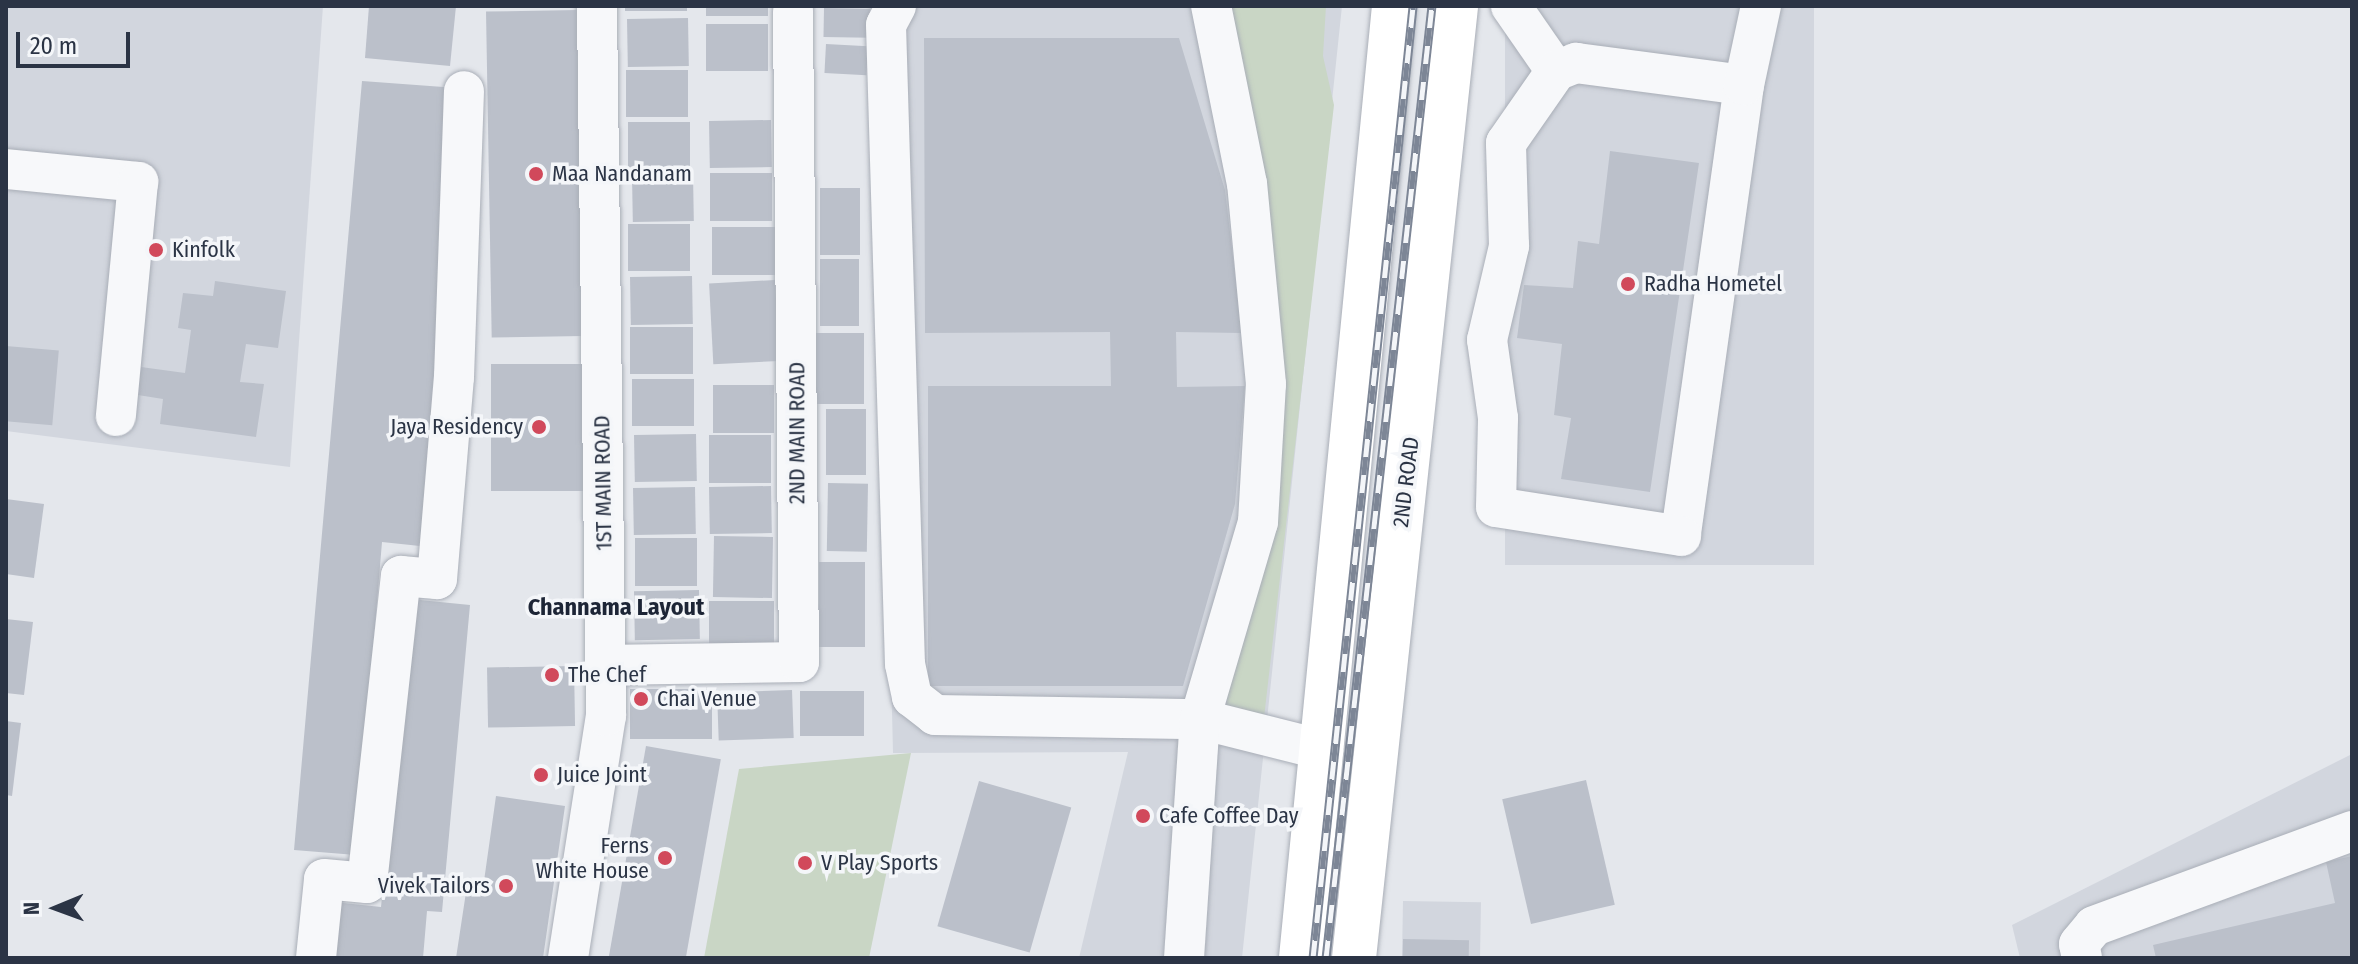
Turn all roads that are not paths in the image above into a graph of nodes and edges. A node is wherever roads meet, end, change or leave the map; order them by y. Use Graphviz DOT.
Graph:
graph roads {
  1 [pos="597,6"];
  2 [pos="896,6"];
  3 [pos="1211,6"];
  4 [pos="1394,6"];
  5 [pos="1456,6"];
  6 [pos="1511,6"];
  7 [pos="1761,6"];
  8 [pos="793,11"];
  9 [pos="1556,71"];
  10 [pos="1744,85"];
  11 [pos="464,91"];
  12 [pos="6,169"];
  13 [pos="116,416"];
  14 [pos="606,665"];
  15 [pos="1200,719"];
  16 [pos="1323,750"];
  17 [pos="2352,831"];
  18 [pos="316,958"];
  19 [pos="568,958"];
  20 [pos="1184,958"];
  21 [pos="1301,958"];
  22 [pos="1354,958"];
  23 [pos="2082,958"];
  1 -- 14 [label="street, 1ST MAIN ROAD"];
  2 -- 15 [label="street"];
  3 -- 15 [label="street"];
  4 -- 16 [label="main road"];
  5 -- 22 [label="main road, 2ND ROAD"];
  6 -- 9 [label="street"];
  7 -- 10 [label="street"];
  8 -- 14 [label="street, 2ND MAIN ROAD"];
  9 -- 10 [label="street"];
  9 -- 10 [label="street"];
  11 -- 18 [label="street"];
  12 -- 13 [label="street"];
  14 -- 19 [label="street, 1ST MAIN ROAD"];
  15 -- 16 [label="street"];
  15 -- 20 [label="street"];
  16 -- 21 [label="main road"];
  17 -- 23 [label="street"];
}
